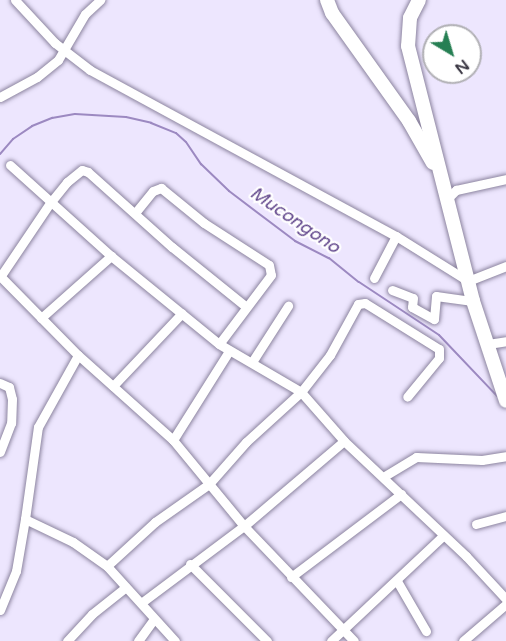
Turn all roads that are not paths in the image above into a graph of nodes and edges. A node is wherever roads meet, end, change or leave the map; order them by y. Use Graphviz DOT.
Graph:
graph roads {
  1 [pos="15,0"];
  2 [pos="100,0"];
  3 [pos="327,0"];
  4 [pos="419,0"];
  5 [pos="64,51"];
  6 [pos="0,98"];
  7 [pos="10,165"];
  8 [pos="506,179"];
  9 [pos="447,199"];
  10 [pos="50,203"];
  11 [pos="135,213"];
  12 [pos="396,236"];
  13 [pos="111,256"];
  14 [pos="506,266"];
  15 [pos="0,276"];
  16 [pos="374,278"];
  17 [pos="468,281"];
  18 [pos="392,290"];
  19 [pos="473,301"];
  20 [pos="245,306"];
  21 [pos="288,306"];
  22 [pos="182,313"];
  23 [pos="41,318"];
  24 [pos="506,341"];
  25 [pos="219,344"];
  26 [pos="488,344"];
  27 [pos="229,351"];
  28 [pos="78,355"];
  29 [pos="252,362"];
  30 [pos="0,383"];
  31 [pos="113,386"];
  32 [pos="301,392"];
  33 [pos="407,397"];
  34 [pos="506,400"];
  35 [pos="172,440"];
  36 [pos="345,441"];
  37 [pos="0,452"];
  38 [pos="506,456"];
  39 [pos="383,477"];
  40 [pos="209,484"];
  41 [pos="400,494"];
  42 [pos="506,516"];
  43 [pos="25,519"];
  44 [pos="476,524"];
  45 [pos="244,526"];
  46 [pos="443,536"];
  47 [pos="190,564"];
  48 [pos="106,566"];
  49 [pos="291,577"];
  50 [pos="397,581"];
  51 [pos="126,587"];
  52 [pos="506,598"];
  53 [pos="141,603"];
  54 [pos="506,604"];
  55 [pos="0,610"];
  56 [pos="154,618"];
  57 [pos="342,630"];
  58 [pos="426,631"];
  59 [pos="67,641"];
  60 [pos="138,641"];
  61 [pos="175,641"];
  62 [pos="267,641"];
  63 [pos="331,641"];
  64 [pos="354,641"];
  65 [pos="463,641"];
  1 -- 5 [label="street"];
  2 -- 5 [label="street"];
  3 -- 9 [label="street"];
  4 -- 9 [label="street"];
  5 -- 6 [label="street"];
  5 -- 12 [label="street"];
  7 -- 10 [label="street"];
  8 -- 9 [label="street"];
  9 -- 17 [label="street"];
  10 -- 11 [label="street"];
  10 -- 13 [label="street"];
  10 -- 15 [label="street"];
  11 -- 20 [label="street"];
  11 -- 20 [label="street"];
  12 -- 16 [label="street"];
  12 -- 17 [label="street"];
  13 -- 22 [label="street"];
  13 -- 23 [label="street"];
  14 -- 17 [label="street"];
  15 -- 23 [label="street"];
  17 -- 19 [label="street"];
  18 -- 19 [label="street"];
  19 -- 26 [label="street"];
  20 -- 25 [label="street"];
  21 -- 29 [label="street"];
  22 -- 25 [label="street"];
  22 -- 31 [label="street"];
  23 -- 28 [label="street"];
  24 -- 26 [label="street"];
  25 -- 27 [label="street"];
  26 -- 34 [label="street"];
  27 -- 29 [label="street"];
  27 -- 35 [label="street"];
  28 -- 31 [label="street"];
  28 -- 43 [label="street"];
  29 -- 32 [label="street"];
  30 -- 37 [label="street"];
  31 -- 35 [label="street"];
  32 -- 33 [label="street"];
  32 -- 36 [label="street"];
  32 -- 40 [label="street"];
  35 -- 40 [label="street"];
  36 -- 39 [label="street"];
  36 -- 45 [label="street"];
  38 -- 39 [label="street"];
  39 -- 41 [label="street"];
  40 -- 45 [label="street"];
  40 -- 48 [label="street"];
  41 -- 46 [label="street"];
  41 -- 49 [label="street"];
  42 -- 44 [label="street"];
  43 -- 48 [label="street"];
  43 -- 55 [label="street"];
  45 -- 47 [label="street"];
  45 -- 49 [label="street"];
  46 -- 50 [label="street"];
  46 -- 52 [label="street"];
  47 -- 53 [label="street"];
  47 -- 62 [label="street"];
  48 -- 51 [label="street"];
  49 -- 57 [label="street"];
  50 -- 57 [label="street"];
  50 -- 58 [label="street"];
  51 -- 53 [label="street"];
  51 -- 59 [label="street"];
  53 -- 56 [label="street"];
  54 -- 65 [label="street"];
  56 -- 60 [label="street"];
  56 -- 61 [label="street"];
  57 -- 63 [label="street"];
  57 -- 64 [label="street"];
}
